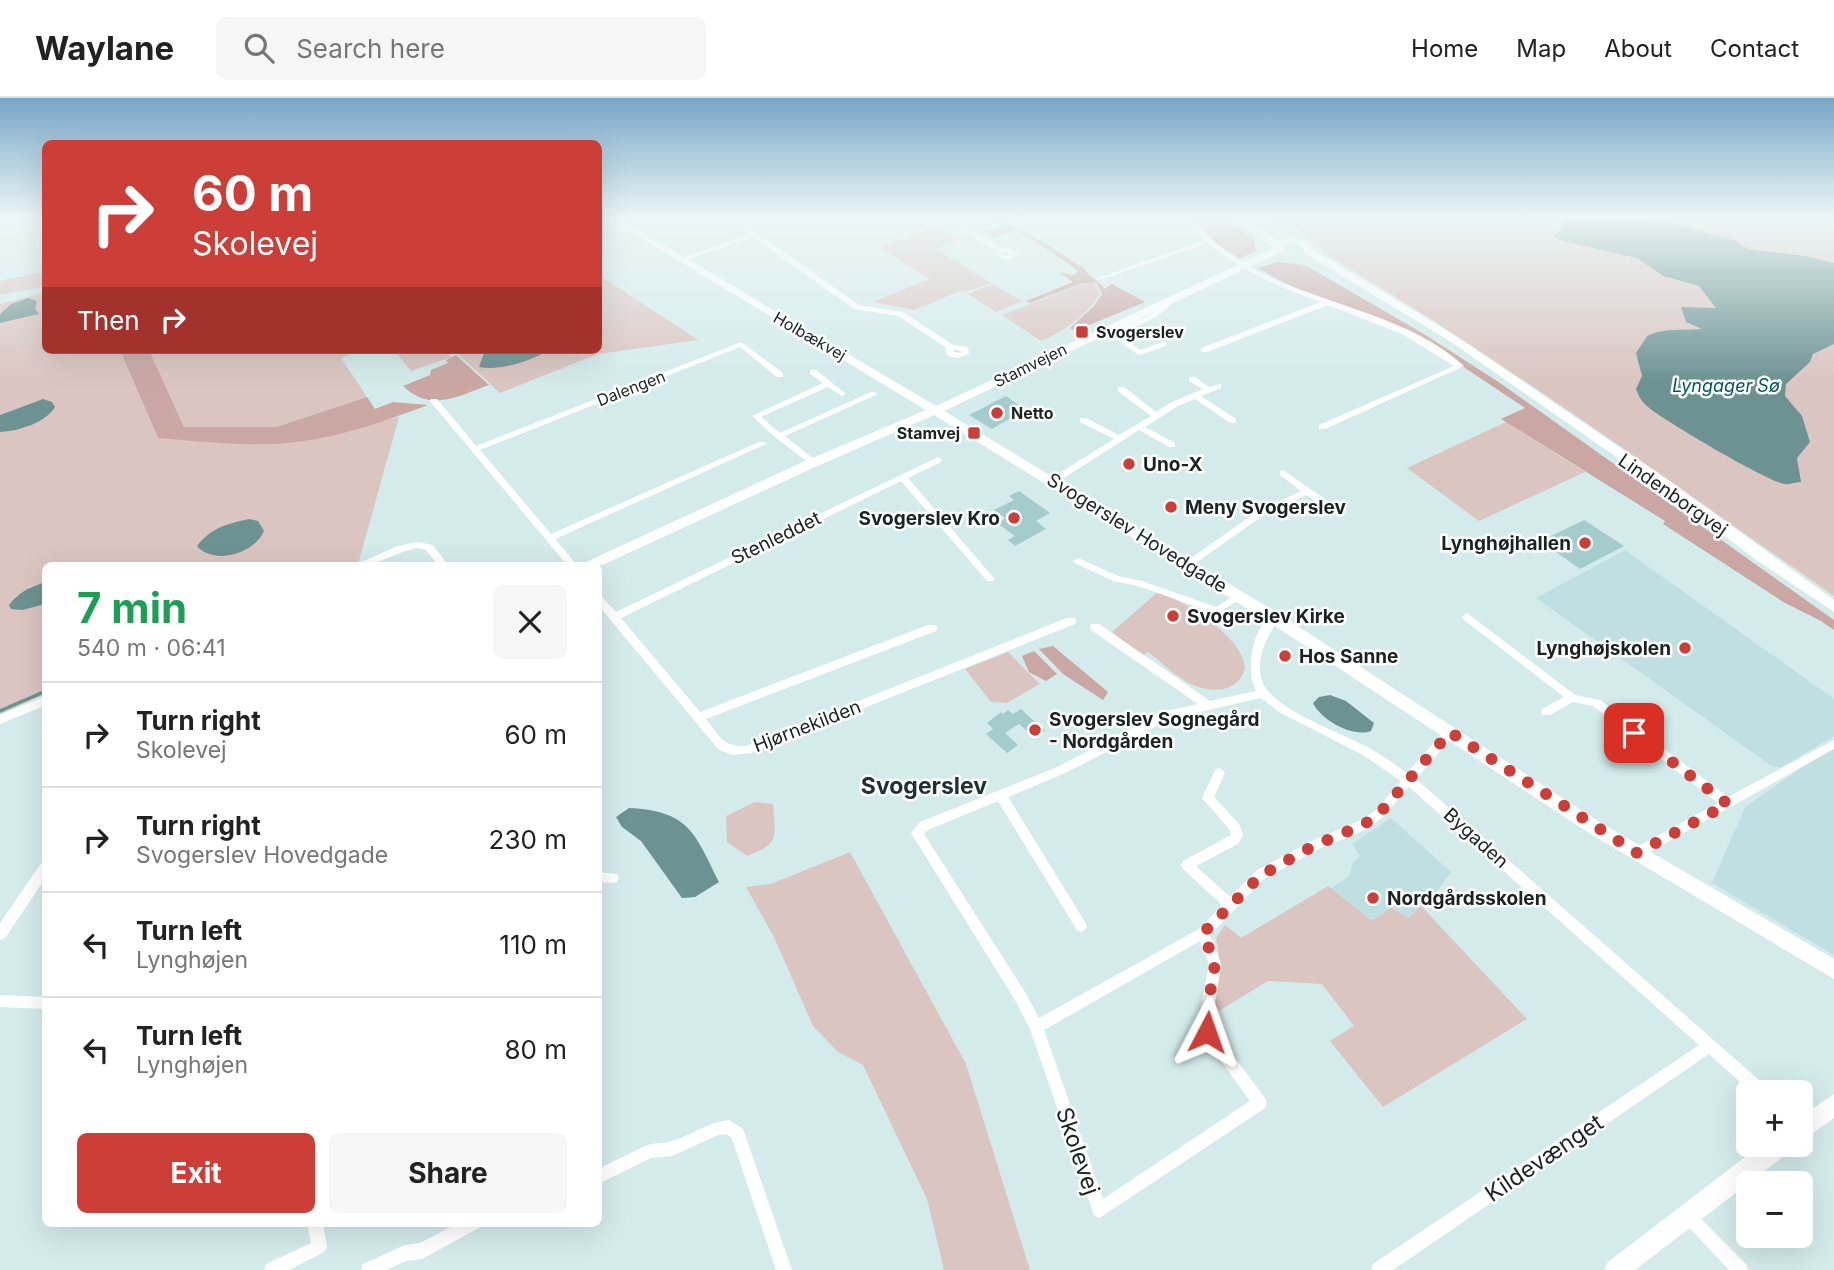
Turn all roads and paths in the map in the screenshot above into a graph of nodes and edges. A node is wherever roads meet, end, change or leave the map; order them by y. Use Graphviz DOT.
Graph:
graph roads {
  1 [pos="703,273"];
  2 [pos="809,273"];
  3 [pos="1116,273"];
  4 [pos="1228,273"];
  5 [pos="1260,273"];
  6 [pos="1331,273"];
  7 [pos="1098,279"];
  8 [pos="1172,298"];
  9 [pos="1326,303"];
  10 [pos="1113,334"];
  11 [pos="1085,338"];
  12 [pos="1163,344"];
  13 [pos="952,348"];
  14 [pos="1204,349"];
  15 [pos="813,372"];
  16 [pos="780,375"];
  17 [pos="1192,379"];
  18 [pos="828,384"];
  19 [pos="1121,389"];
  20 [pos="842,394"];
  21 [pos="874,394"];
  22 [pos="1196,396"];
  23 [pos="434,401"];
  24 [pos="937,410"];
  25 [pos="1156,416"];
  26 [pos="1083,420"];
  27 [pos="1233,421"];
  28 [pos="1139,427"];
  29 [pos="1322,427"];
  30 [pos="779,436"];
  31 [pos="1120,439"];
  32 [pos="762,444"];
  33 [pos="1172,445"];
  34 [pos="475,449"];
  35 [pos="938,460"];
  36 [pos="813,463"];
  37 [pos="1283,473"];
  38 [pos="902,477"];
  39 [pos="1053,481"];
  40 [pos="1307,491"];
  41 [pos="1326,504"];
  42 [pos="549,538"];
  43 [pos="1077,561"];
  44 [pos="370,562"];
  45 [pos="441,562"];
  46 [pos="569,562"];
  47 [pos="598,562"];
  48 [pos="1187,565"];
  49 [pos="990,579"];
  50 [pos="1240,596"];
  51 [pos="602,602"];
  52 [pos="1834,607"];
  53 [pos="615,617"];
  54 [pos="1467,617"];
  55 [pos="1274,618"];
  56 [pos="1071,621"];
  57 [pos="1095,627"];
  58 [pos="932,628"];
  59 [pos="1264,693"];
  60 [pos="1572,698"];
  61 [pos="42,702"];
  62 [pos="1207,704"];
  63 [pos="1546,712"];
  64 [pos="699,717"];
  65 [pos="0,720"];
  66 [pos="1450,732"];
  67 [pos="1834,744"];
  68 [pos="1219,773"];
  69 [pos="1409,781"];
  70 [pos="1001,796"];
  71 [pos="1728,804"];
  72 [pos="1637,853"];
  73 [pos="602,877"];
  74 [pos="613,878"];
  75 [pos="41,883"];
  76 [pos="1230,905"];
  77 [pos="1080,926"];
  78 [pos="1203,933"];
  79 [pos="0,934"];
  80 [pos="1834,970"];
  81 [pos="0,1001"];
  82 [pos="42,1003"];
  83 [pos="1036,1027"];
  84 [pos="1710,1045"];
  85 [pos="1749,1080"];
  86 [pos="1834,1105"];
  87 [pos="1813,1120"];
  88 [pos="1765,1157"];
  89 [pos="602,1175"];
  90 [pos="1688,1216"];
  91 [pos="316,1227"];
  92 [pos="467,1227"];
  93 [pos="281,1268"];
  94 [pos="369,1270"];
  95 [pos="784,1270"];
  96 [pos="1379,1270"];
  97 [pos="1616,1270"];
  98 [pos="1740,1270"];
  1 -- 24 [label="street, Holbækvej"];
  2 -- 13 [label="street"];
  3 -- 7 [label="street"];
  4 -- 8 [label="street, Stamvejen"];
  5 -- 9 [label="street"];
  6 -- 52 [label="street, Lindenborgvej"];
  8 -- 10 [label="street"];
  8 -- 11 [label="street, Stamvejen"];
  9 -- 14 [label="street"];
  9 -- 29 [label="street"];
  10 -- 11 [label="street"];
  10 -- 12 [label="street"];
  11 -- 24 [label="street, Stamvejen"];
  15 -- 18 [label="street"];
  16 -- 34 [label="street, Dalengen"];
  17 -- 22 [label="street"];
  18 -- 20 [label="street"];
  18 -- 30 [label="street"];
  19 -- 25 [label="street"];
  21 -- 30 [label="street"];
  22 -- 25 [label="street"];
  22 -- 27 [label="street"];
  23 -- 34 [label="street"];
  24 -- 36 [label="street, Stamvejen"];
  24 -- 39 [label="street, Svogerslev Hovedgade"];
  25 -- 28 [label="street"];
  26 -- 31 [label="street"];
  28 -- 31 [label="street"];
  28 -- 33 [label="street"];
  30 -- 36 [label="street"];
  31 -- 39 [label="street"];
  32 -- 42 [label="street"];
  34 -- 42 [label="street"];
  35 -- 38 [label="street, Stenleddet"];
  36 -- 47 [label="street, Stamvejen"];
  37 -- 40 [label="street"];
  38 -- 49 [label="street"];
  38 -- 53 [label="street, Stenleddet"];
  39 -- 48 [label="street, Svogerslev Hovedgade"];
  40 -- 41 [label="street"];
  40 -- 48 [label="street"];
  42 -- 46 [label="street"];
  43 -- 50 [label="street"];
  44 -- 45 [label="street"];
  48 -- 50 [label="street, Svogerslev Hovedgade"];
  50 -- 55 [label="street, Svogerslev Hovedgade"];
  51 -- 53 [label="street, Hjørnekilden"];
  53 -- 64 [label="street, Hjørnekilden"];
  54 -- 60 [label="street"];
  55 -- 59 [label="street"];
  55 -- 66 [label="street, Svogerslev Hovedgade"];
  56 -- 64 [label="street, Hjørnekilden"];
  57 -- 62 [label="street"];
  58 -- 64 [label="street"];
  59 -- 62 [label="street"];
  59 -- 69 [label="street, Bygaden"];
  60 -- 63 [label="street"];
  60 -- 71 [label="street"];
  61 -- 65 [label="street"];
  62 -- 70 [label="street"];
  66 -- 69 [label="street"];
  66 -- 72 [label="street, Svogerslev Hovedgade"];
  67 -- 71 [label="street"];
  68 -- 76 [label="street"];
  69 -- 76 [label="street"];
  69 -- 84 [label="street, Bygaden"];
  70 -- 77 [label="street"];
  70 -- 83 [label="street"];
  71 -- 72 [label="street"];
  72 -- 80 [label="street, Svogerslev Hovedgade"];
  73 -- 74 [label="street"];
  75 -- 79 [label="street"];
  76 -- 78 [label="street"];
  78 -- 83 [label="street"];
  78 -- 83 [label="street, Skolevej"];
  81 -- 82 [label="street"];
  84 -- 85 [label="street, Bygaden"];
  84 -- 96 [label="street, Kildevænget"];
  86 -- 87 [label="street"];
  88 -- 90 [label="street"];
  89 -- 95 [label="street"];
  90 -- 97 [label="street"];
  90 -- 98 [label="street"];
  91 -- 93 [label="street"];
  92 -- 94 [label="street"];
}
